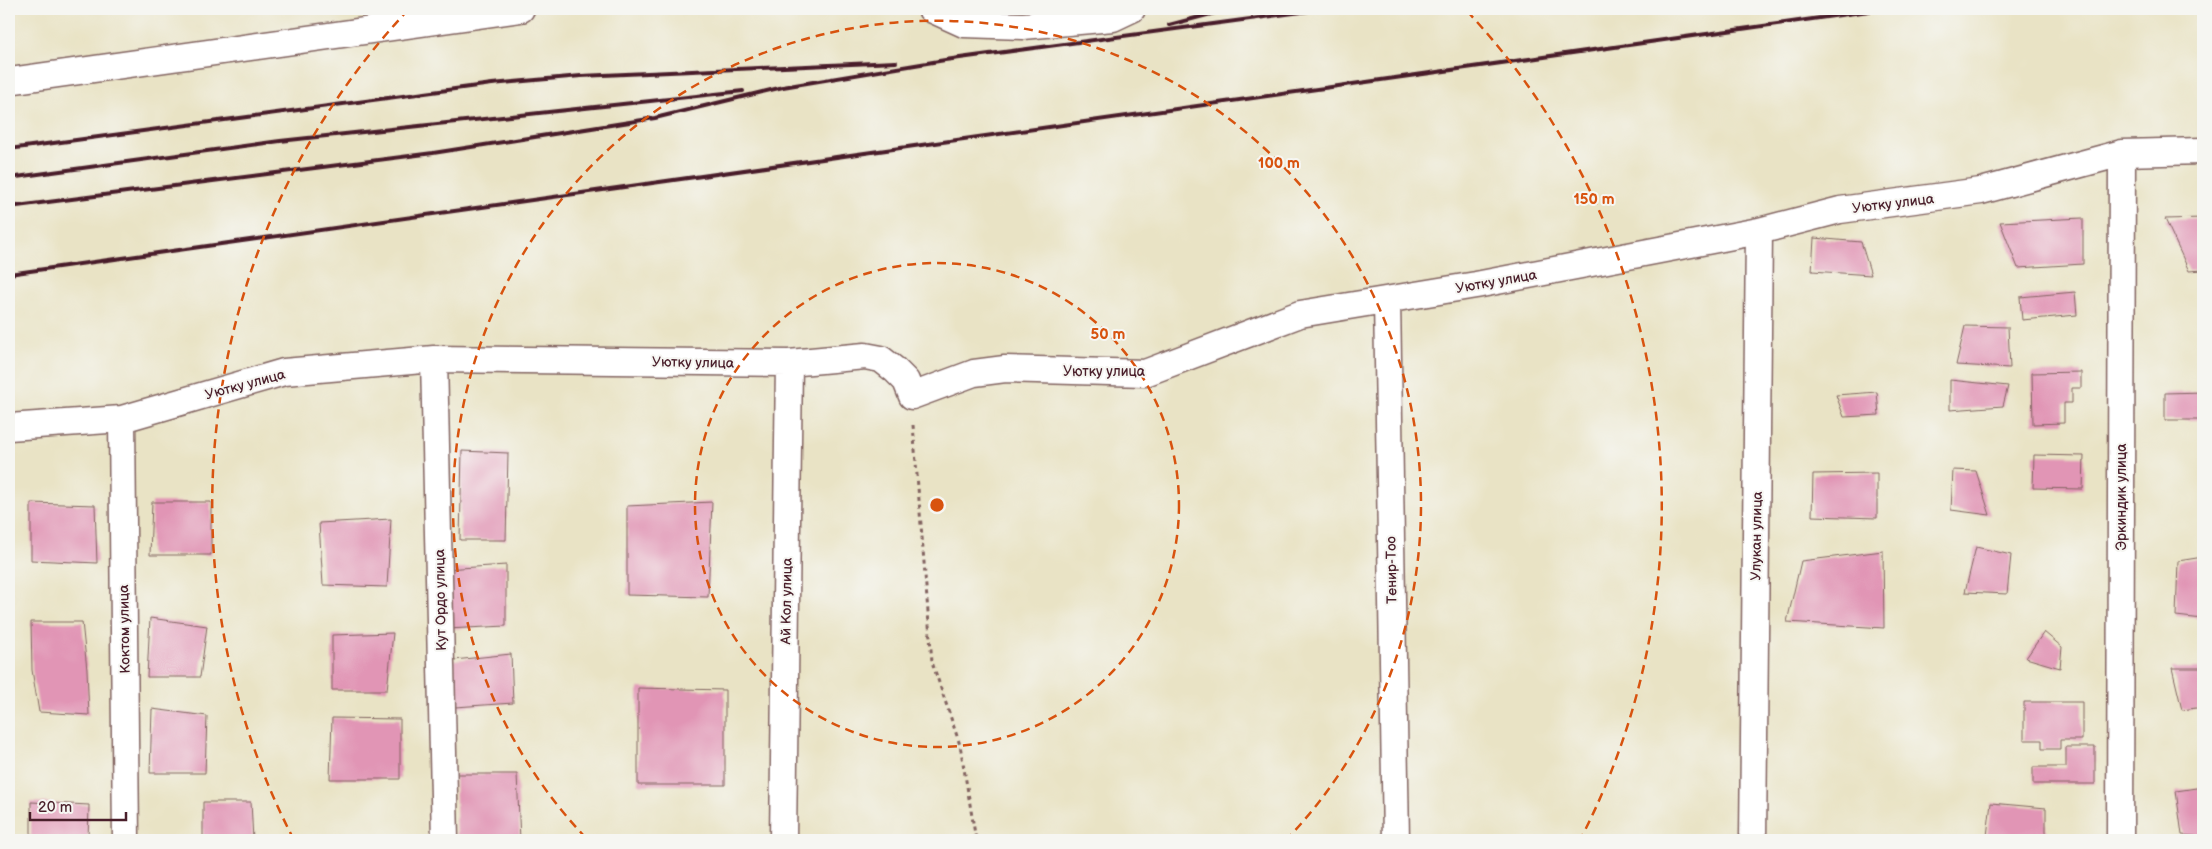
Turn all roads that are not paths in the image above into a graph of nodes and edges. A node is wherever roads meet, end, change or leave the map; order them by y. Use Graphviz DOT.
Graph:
graph roads {
  1 [pos="521,9"];
  2 [pos="932,9"];
  3 [pos="1132,9"];
  4 [pos="9,81"];
  5 [pos="2203,151"];
  6 [pos="2122,153"];
  7 [pos="1759,231"];
  8 [pos="1386,300"];
  9 [pos="434,359"];
  10 [pos="789,363"];
  11 [pos="122,418"];
  12 [pos="9,427"];
  13 [pos="126,840"];
  14 [pos="445,840"];
  15 [pos="783,840"];
  16 [pos="1396,840"];
  17 [pos="1753,840"];
  18 [pos="2120,840"];
  1 -- 4 [label="street"];
  2 -- 3 [label="street"];
  5 -- 6 [label="street, Уютку улица"];
  6 -- 7 [label="street, Уютку улица"];
  6 -- 18 [label="street, Эркиндик улица"];
  7 -- 8 [label="street, Уютку улица"];
  7 -- 17 [label="street, Улукан улица"];
  8 -- 10 [label="street, Уютку улица"];
  8 -- 16 [label="street, Тенир-Тоо"];
  9 -- 10 [label="street, Уютку улица"];
  9 -- 11 [label="street, Уютку улица"];
  9 -- 14 [label="street, Кут Ордо улица"];
  10 -- 15 [label="street, Ай Кол улица"];
  11 -- 12 [label="street, Уютку улица"];
  11 -- 13 [label="street, Коктом улица"];
}
